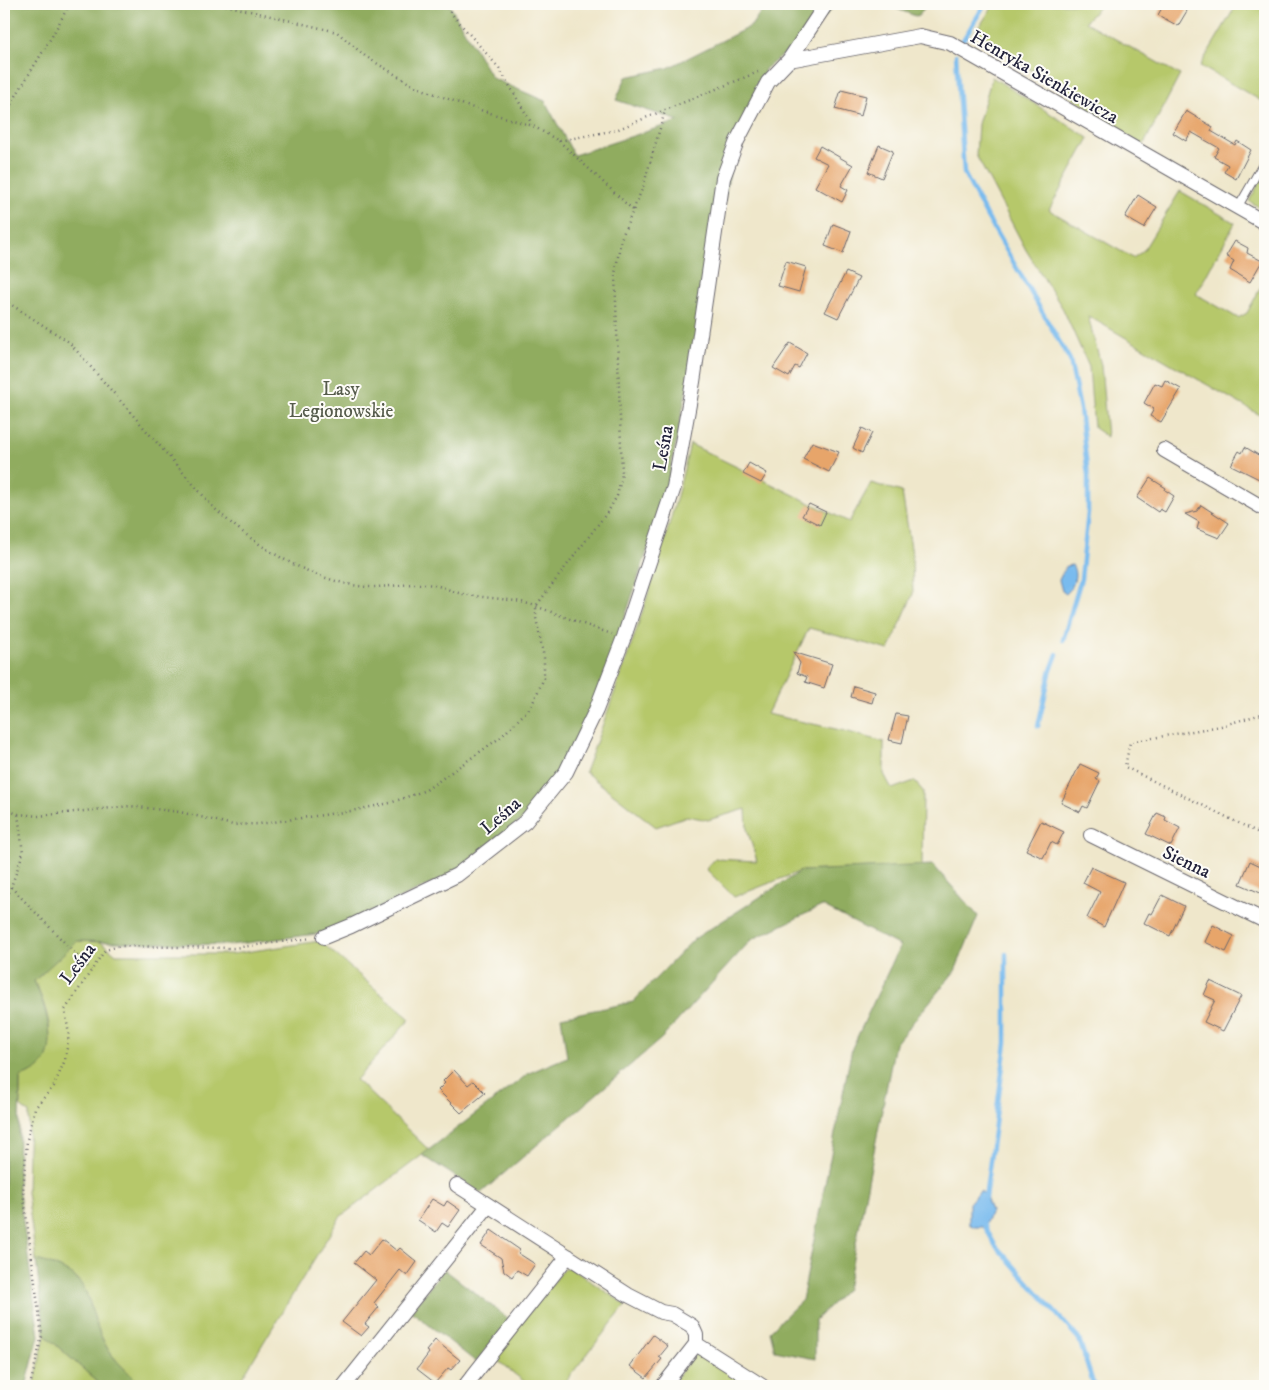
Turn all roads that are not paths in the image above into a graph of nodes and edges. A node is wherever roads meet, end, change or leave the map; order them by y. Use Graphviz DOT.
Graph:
graph roads {
  1 [pos="826,4"];
  2 [pos="788,60"];
  3 [pos="1265,160"];
  4 [pos="1238,207"];
  5 [pos="1265,223"];
  6 [pos="1164,450"];
  7 [pos="1265,509"];
  8 [pos="1092,835"];
  9 [pos="1265,921"];
  10 [pos="324,937"];
  11 [pos="457,1185"];
  12 [pos="488,1206"];
  13 [pos="568,1256"];
  14 [pos="696,1344"];
  15 [pos="344,1386"];
  16 [pos="464,1386"];
  17 [pos="663,1386"];
  18 [pos="762,1386"];
  1 -- 2 [label="street, Leśna"];
  2 -- 4 [label="street, Henryka Sienkiewicza"];
  2 -- 10 [label="street, Leśna"];
  3 -- 4 [label="lane"];
  4 -- 5 [label="street, Henryka Sienkiewicza"];
  6 -- 7 [label="street"];
  8 -- 9 [label="street, Sienna"];
  11 -- 12 [label="street"];
  12 -- 13 [label="street"];
  12 -- 15 [label="street"];
  13 -- 14 [label="street"];
  13 -- 16 [label="street"];
  14 -- 17 [label="street"];
  14 -- 18 [label="street"];
}
